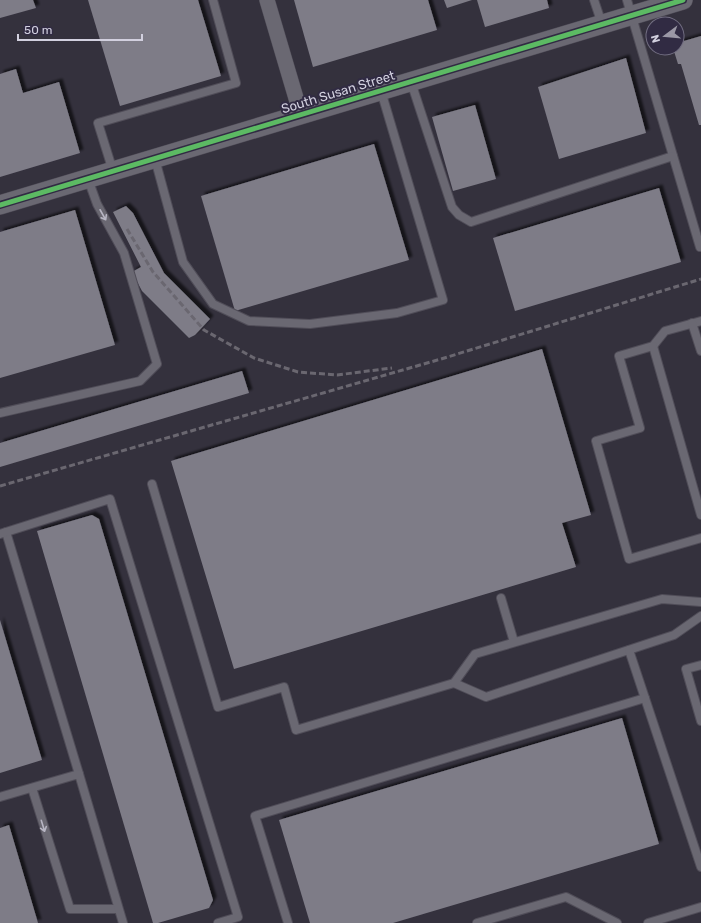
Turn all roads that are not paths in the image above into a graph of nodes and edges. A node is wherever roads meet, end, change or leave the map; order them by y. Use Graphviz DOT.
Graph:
graph roads {
  1 [pos="213,0"];
  2 [pos="267,0"];
  3 [pos="594,0"];
  4 [pos="683,0"];
  5 [pos="630,8"];
  6 [pos="602,24"];
  7 [pos="411,82"];
  8 [pos="381,91"];
  9 [pos="301,115"];
  10 [pos="673,156"];
  11 [pos="155,159"];
  12 [pos="113,171"];
  13 [pos="88,179"];
  14 [pos="0,205"];
  15 [pos="700,247"];
  16 [pos="701,321"];
  17 [pos="692,323"];
  18 [pos="652,346"];
  19 [pos="701,351"];
  20 [pos="0,413"];
  21 [pos="152,484"];
  22 [pos="701,515"];
  23 [pos="3,533"];
  24 [pos="701,538"];
  25 [pos="501,598"];
  26 [pos="701,602"];
  27 [pos="701,616"];
  28 [pos="514,642"];
  29 [pos="629,650"];
  30 [pos="701,665"];
  31 [pos="454,683"];
  32 [pos="644,698"];
  33 [pos="701,721"];
  34 [pos="79,774"];
  35 [pos="32,788"];
  36 [pos="0,797"];
  37 [pos="701,867"];
  38 [pos="701,907"];
  39 [pos="118,909"];
  40 [pos="123,923"];
  41 [pos="218,923"];
  42 [pos="288,923"];
  43 [pos="477,923"];
  44 [pos="617,923"];
  45 [pos="648,923"];
  1 -- 12 [label="lane"];
  2 -- 9 [label="street"];
  3 -- 6 [label="lane"];
  4 -- 5 [label="street, South Susan Street"];
  5 -- 6 [label="street, South Susan Street"];
  5 -- 10 [label="lane"];
  6 -- 7 [label="street, South Susan Street"];
  7 -- 8 [label="street, South Susan Street"];
  7 -- 10 [label="lane"];
  8 -- 9 [label="street, South Susan Street"];
  8 -- 11 [label="lane"];
  9 -- 11 [label="street, South Susan Street"];
  10 -- 15 [label="lane"];
  11 -- 12 [label="street, South Susan Street"];
  12 -- 13 [label="street, South Susan Street"];
  13 -- 14 [label="street, South Susan Street"];
  13 -- 20 [label="lane, one-way"];
  16 -- 17 [label="lane"];
  17 -- 18 [label="lane"];
  17 -- 19 [label="lane"];
  18 -- 22 [label="lane"];
  18 -- 24 [label="lane"];
  21 -- 31 [label="lane"];
  23 -- 34 [label="lane"];
  23 -- 41 [label="lane"];
  25 -- 28 [label="lane"];
  26 -- 28 [label="lane"];
  27 -- 29 [label="lane"];
  28 -- 31 [label="lane"];
  29 -- 31 [label="lane"];
  29 -- 32 [label="lane"];
  30 -- 33 [label="lane"];
  32 -- 37 [label="lane"];
  32 -- 42 [label="lane"];
  34 -- 35 [label="lane"];
  34 -- 39 [label="lane"];
  35 -- 36 [label="lane"];
  35 -- 39 [label="lane, one-way"];
  38 -- 45 [label="lane"];
  39 -- 40 [label="lane"];
  43 -- 44 [label="lane"];
}
